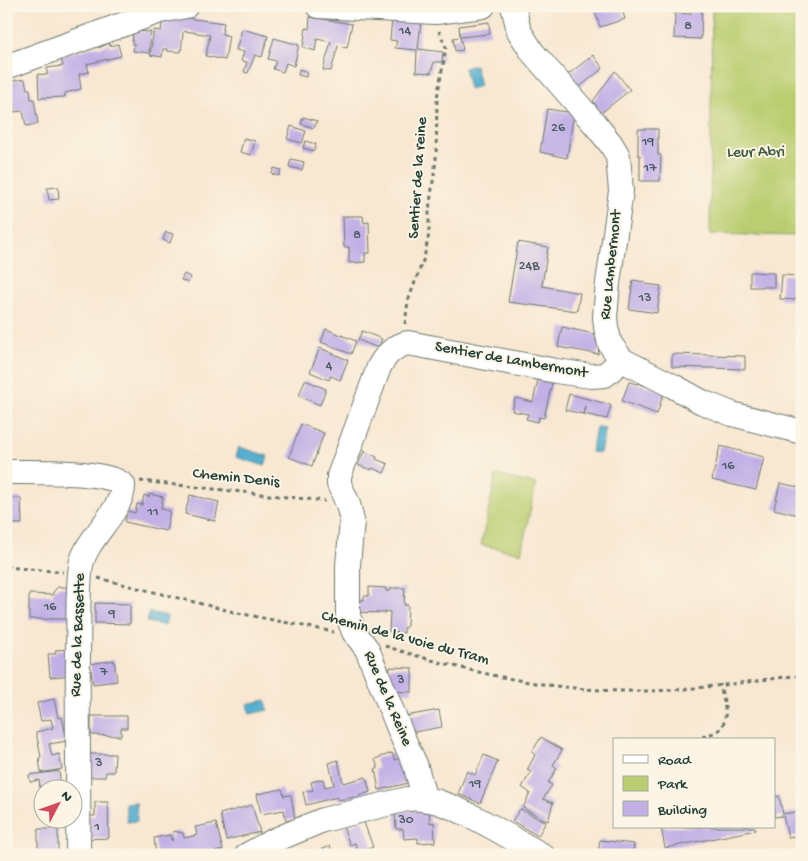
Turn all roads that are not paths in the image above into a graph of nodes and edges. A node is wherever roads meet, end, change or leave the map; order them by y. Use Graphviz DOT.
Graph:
graph roads {
  1 [pos="186,6"];
  2 [pos="318,6"];
  3 [pos="483,6"];
  4 [pos="513,6"];
  5 [pos="6,67"];
  6 [pos="399,345"];
  7 [pos="622,360"];
  8 [pos="802,432"];
  9 [pos="6,472"];
  10 [pos="425,800"];
  11 [pos="78,855"];
  12 [pos="247,855"];
  13 [pos="542,855"];
  1 -- 5 [label="street"];
  2 -- 3 [label="street"];
  4 -- 7 [label="street, Rue Lambermont"];
  6 -- 7 [label="street, Sentier de Lambermont"];
  6 -- 10 [label="street, Rue de la Reine"];
  7 -- 8 [label="street"];
  9 -- 11 [label="street, Rue de la Bassette"];
  10 -- 12 [label="street"];
  10 -- 13 [label="street"];
}
